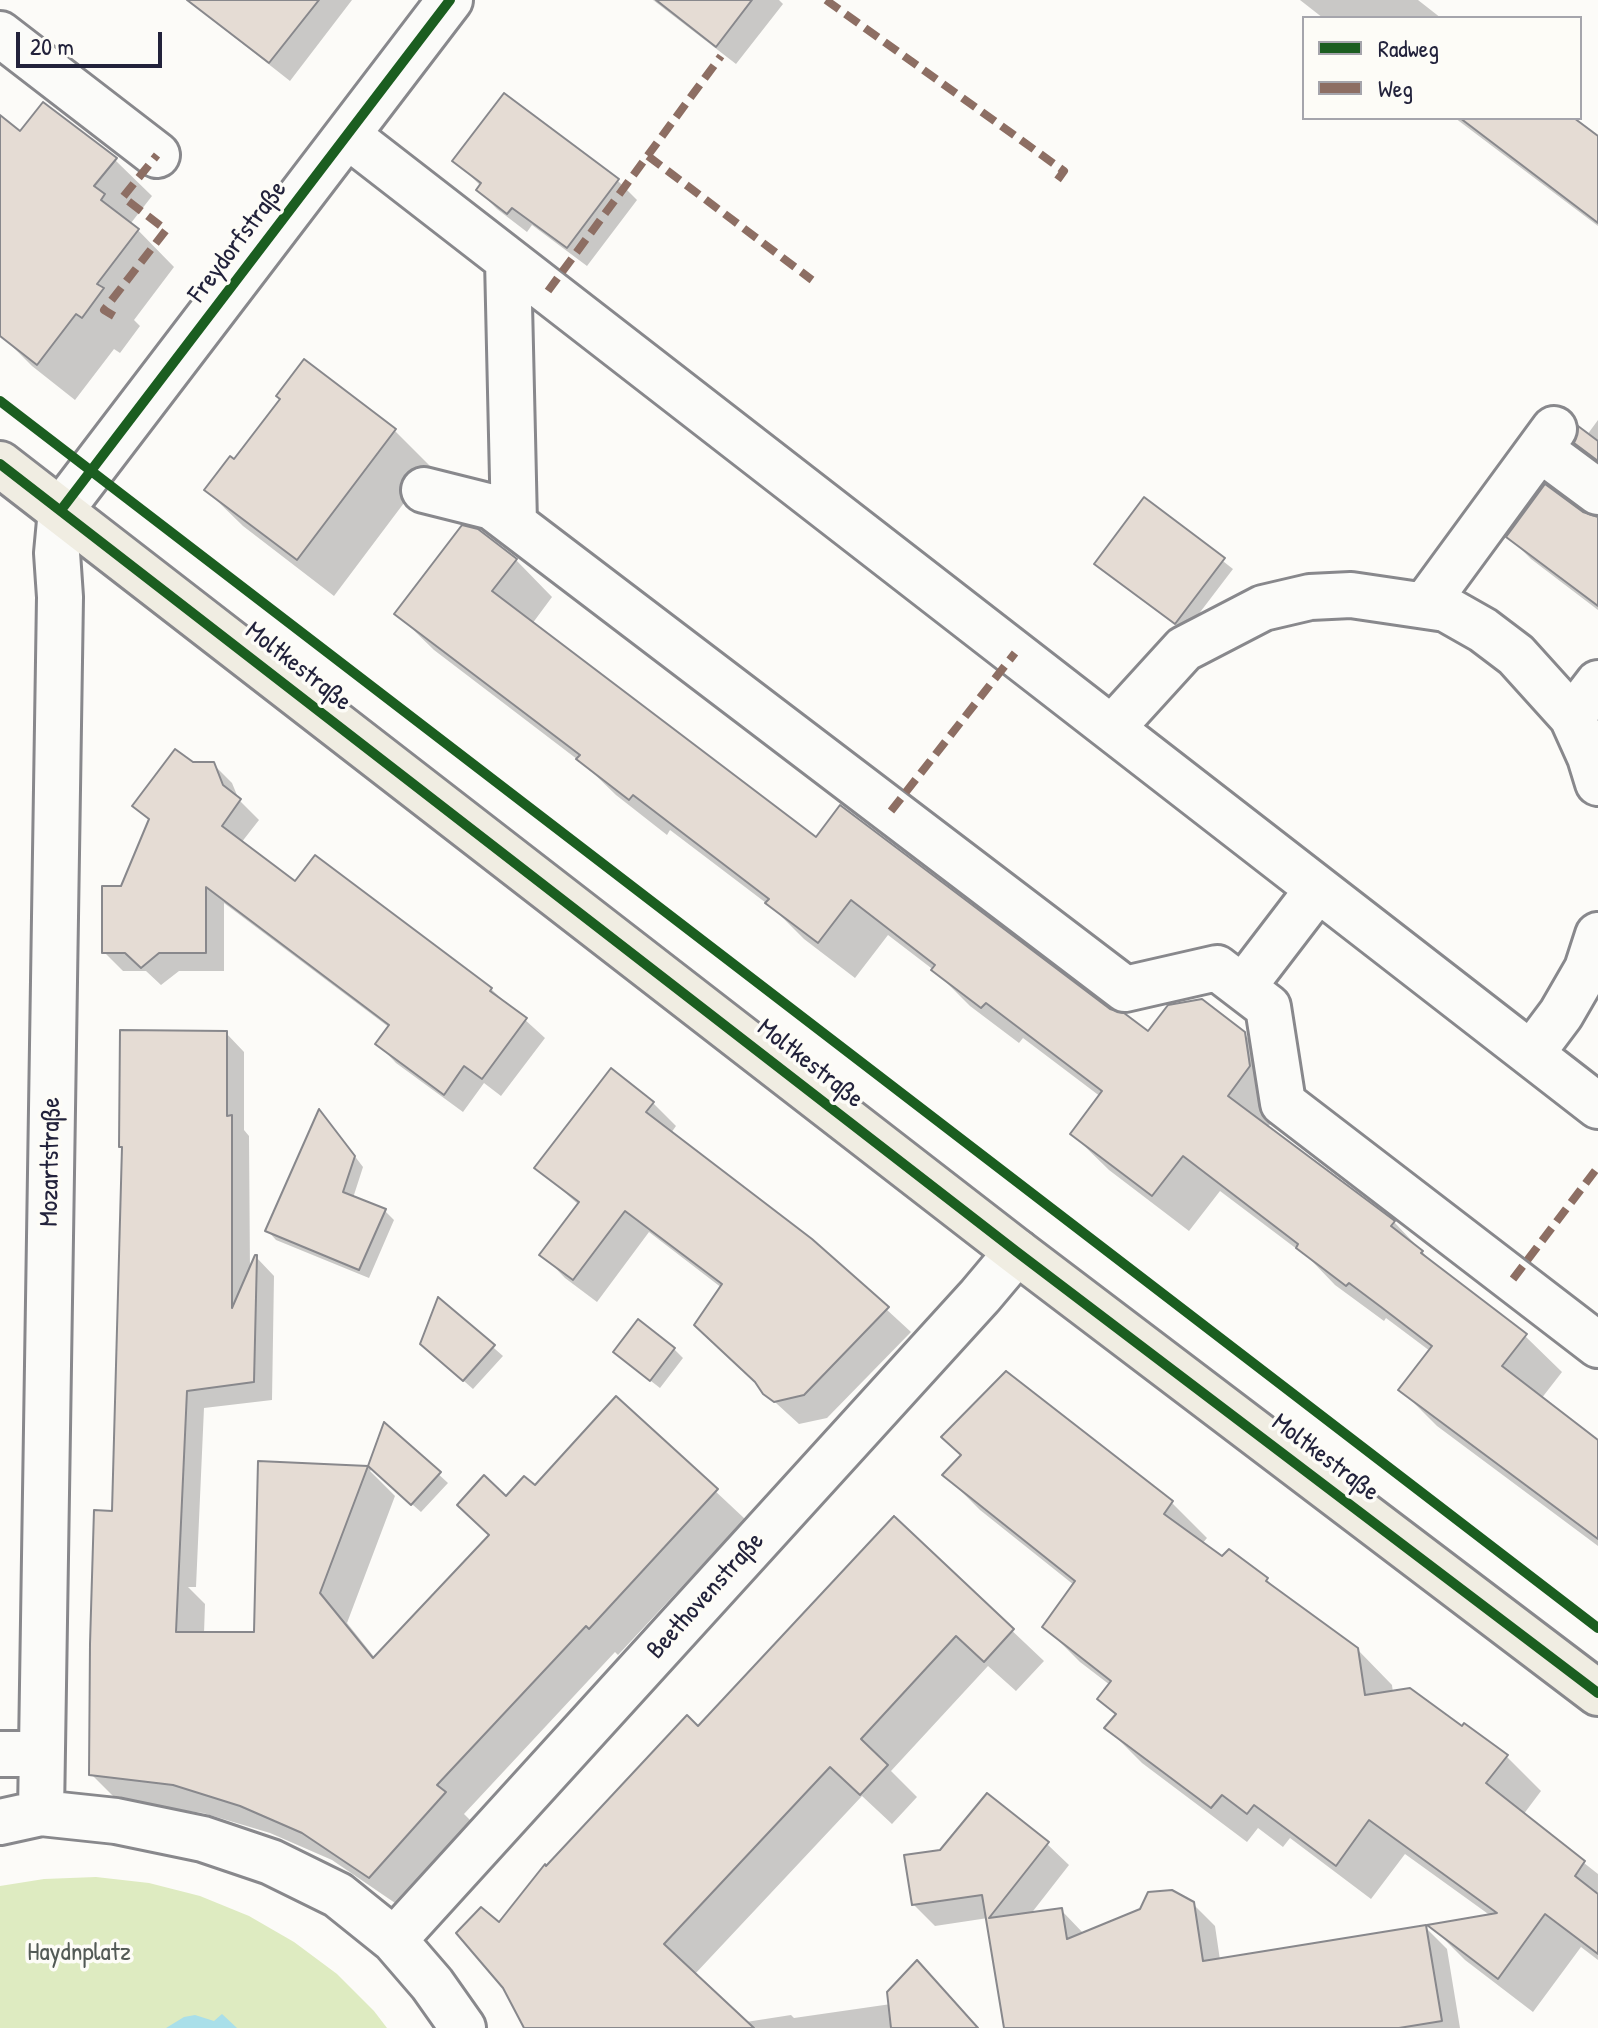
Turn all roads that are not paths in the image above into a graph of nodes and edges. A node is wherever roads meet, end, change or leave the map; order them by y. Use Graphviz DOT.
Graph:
graph roads {
  1 [pos="450,0"];
  2 [pos="0,34"];
  3 [pos="347,135"];
  4 [pos="157,155"];
  5 [pos="508,260"];
  6 [pos="0,464"];
  7 [pos="424,490"];
  8 [pos="1598,492"];
  9 [pos="61,510"];
  10 [pos="514,523"];
  11 [pos="1425,605"];
  12 [pos="1598,683"];
  13 [pos="1572,717"];
  14 [pos="1112,728"];
  15 [pos="1598,783"];
  16 [pos="1318,889"];
  17 [pos="1598,935"];
  18 [pos="1243,987"];
  19 [pos="1531,1054"];
  20 [pos="1598,1106"];
  21 [pos="1017,1252"];
  22 [pos="1598,1345"];
  23 [pos="1598,1693"];
  24 [pos="20,1754"];
  25 [pos="20,1817"];
  26 [pos="394,1940"];
  27 [pos="463,2028"];
  1 -- 3 [label="street, Freydorfstraße"];
  2 -- 4 [label="street"];
  3 -- 5 [label="street"];
  3 -- 9 [label="street, Freydorfstraße"];
  5 -- 10 [label="street"];
  5 -- 14 [label="street"];
  6 -- 9 [label="main road, Moltkestraße"];
  7 -- 10 [label="street"];
  8 -- 11 [label="street"];
  9 -- 21 [label="main road, Moltkestraße"];
  9 -- 24 [label="street, Mozartstraße"];
  10 -- 18 [label="street"];
  11 -- 13 [label="street"];
  11 -- 14 [label="street"];
  12 -- 13 [label="street"];
  13 -- 15 [label="street"];
  14 -- 16 [label="street"];
  16 -- 18 [label="street"];
  16 -- 19 [label="street"];
  17 -- 19 [label="street"];
  18 -- 22 [label="street"];
  19 -- 20 [label="street"];
  21 -- 23 [label="main road, Moltkestraße"];
  21 -- 26 [label="street, Beethovenstraße"];
  24 -- 25 [label="street, Mozartstraße"];
  25 -- 26 [label="street"];
  26 -- 27 [label="street"];
}
